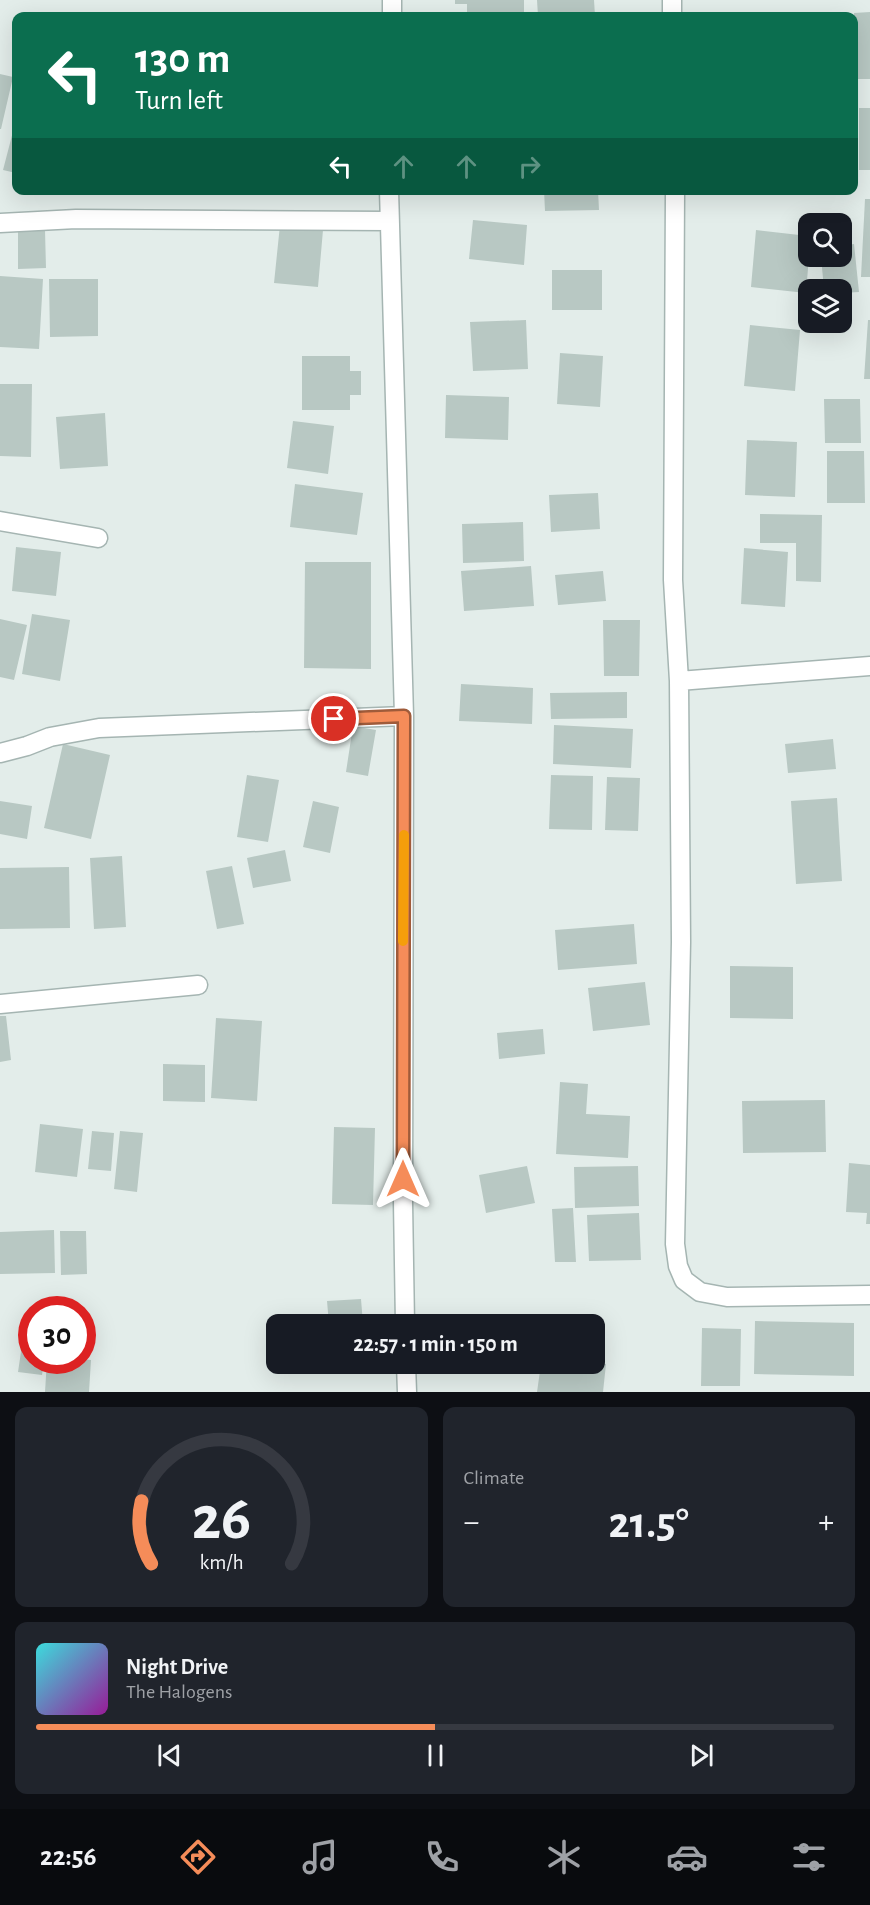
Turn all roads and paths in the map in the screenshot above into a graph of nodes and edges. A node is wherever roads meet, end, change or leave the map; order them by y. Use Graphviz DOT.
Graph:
graph roads {
  1 [pos="389,195"];
  2 [pos="675,195"];
  3 [pos="388,221"];
  4 [pos="0,223"];
  5 [pos="0,520"];
  6 [pos="98,538"];
  7 [pos="870,666"];
  8 [pos="679,681"];
  9 [pos="404,716"];
  10 [pos="0,753"];
  11 [pos="198,985"];
  12 [pos="0,1004"];
  13 [pos="870,1295"];
  14 [pos="405,1314"];
  15 [pos="406,1374"];
  16 [pos="407,1392"];
  1 -- 3 [label="street"];
  2 -- 8 [label="street"];
  3 -- 4 [label="street"];
  3 -- 9 [label="street"];
  5 -- 6 [label="street"];
  7 -- 8 [label="street"];
  8 -- 13 [label="street"];
  9 -- 10 [label="street"];
  9 -- 14 [label="street"];
  11 -- 12 [label="street"];
  15 -- 16 [label="street"];
}
